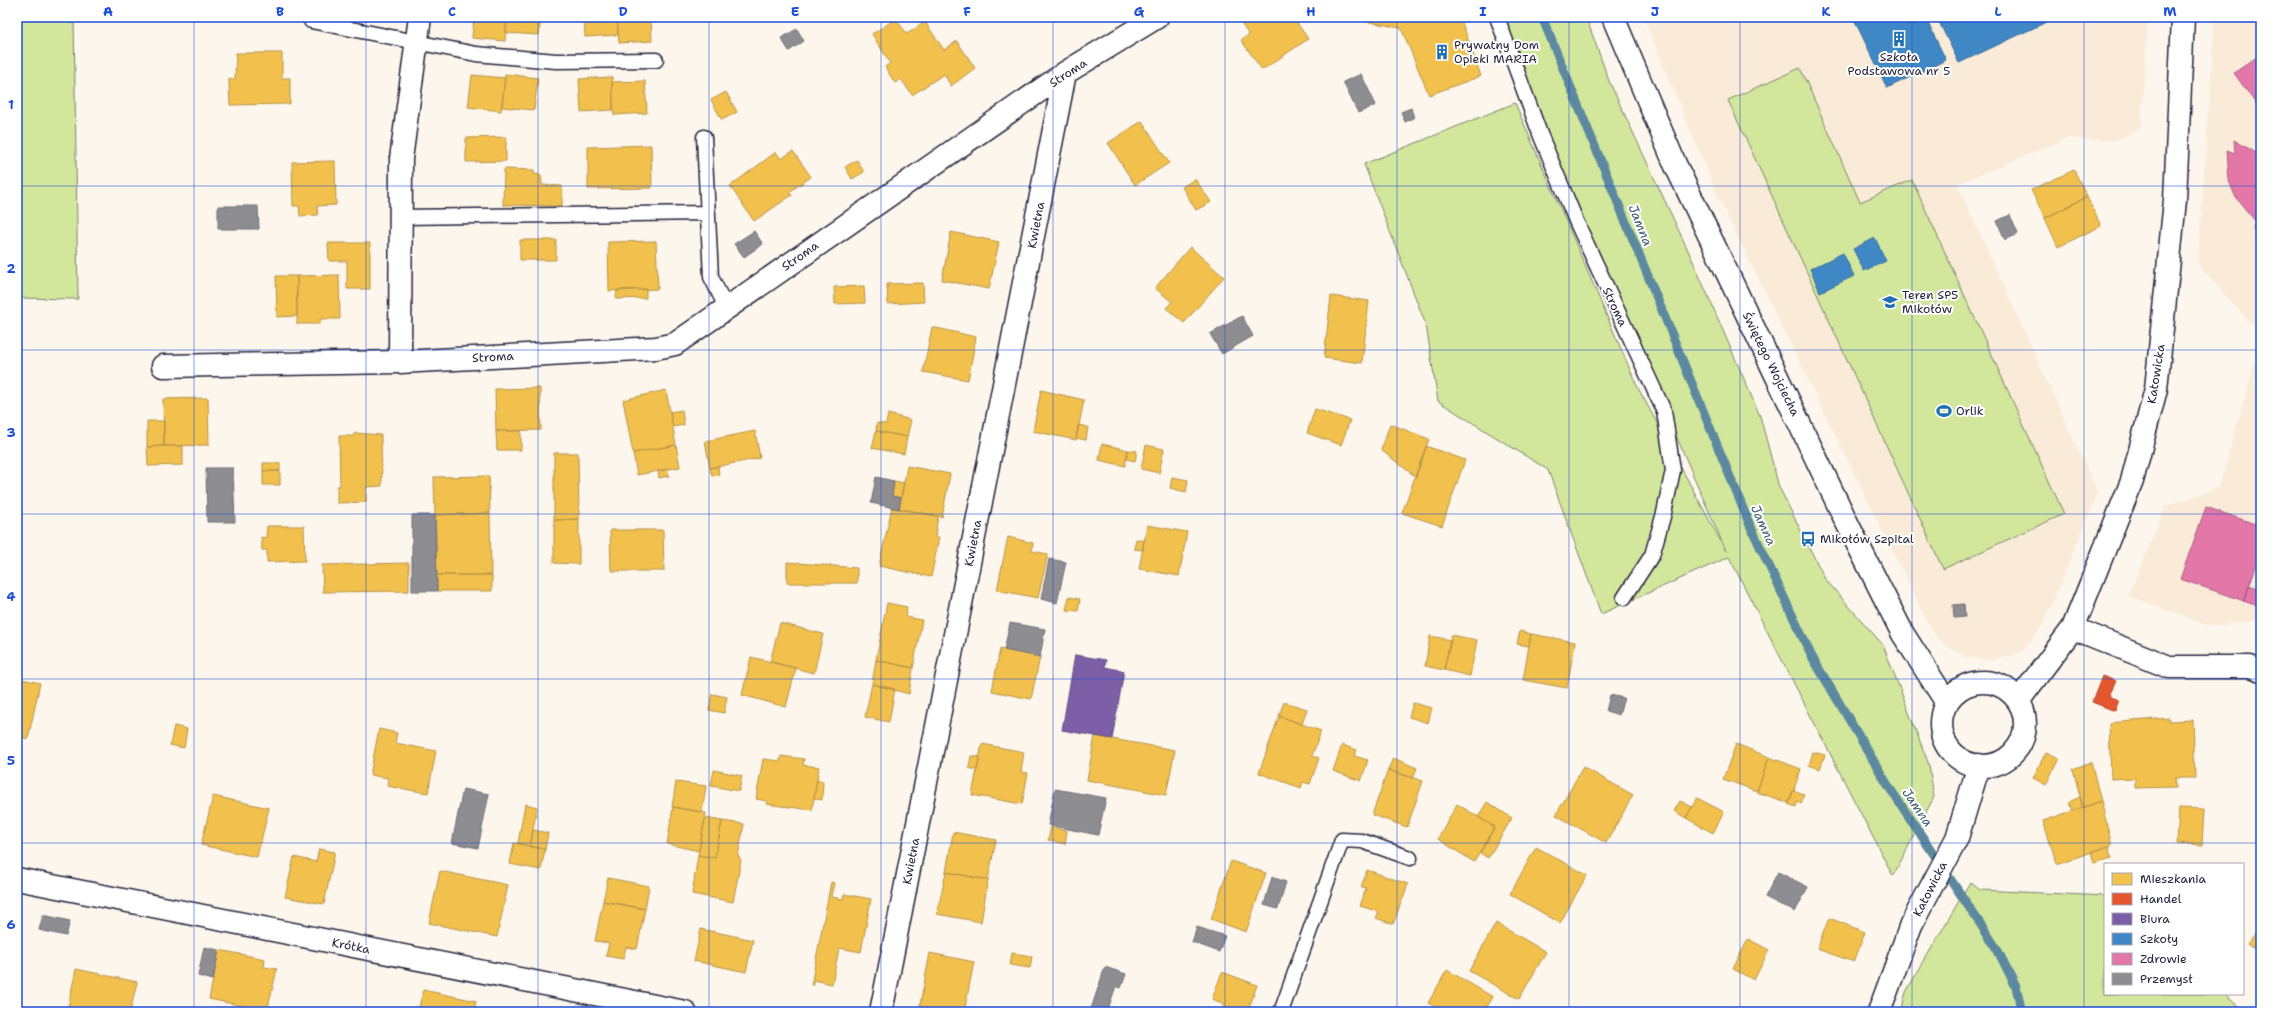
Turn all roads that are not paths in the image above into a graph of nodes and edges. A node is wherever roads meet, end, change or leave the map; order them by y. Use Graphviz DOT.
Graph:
graph roads {
  1 [pos="420,17"];
  2 [pos="1157,17"];
  3 [pos="1497,17"];
  4 [pos="1613,17"];
  5 [pos="2183,17"];
  6 [pos="311,21"];
  7 [pos="416,43"];
  8 [pos="656,60"];
  9 [pos="1065,73"];
  10 [pos="704,137"];
  11 [pos="708,213"];
  12 [pos="401,217"];
  13 [pos="726,307"];
  14 [pos="400,362"];
  15 [pos="163,366"];
  16 [pos="1624,598"];
  17 [pos="2073,628"];
  18 [pos="2261,672"];
  19 [pos="2020,700"];
  20 [pos="1947,703"];
  21 [pos="1979,765"];
  22 [pos="1410,858"];
  23 [pos="17,879"];
  24 [pos="686,1012"];
  25 [pos="881,1012"];
  26 [pos="1281,1012"];
  27 [pos="1879,1012"];
  1 -- 7 [label="street"];
  2 -- 9 [label="street, Stroma"];
  3 -- 16 [label="lane, Stroma"];
  4 -- 20 [label="street, Świętego Wojciecha"];
  5 -- 17 [label="street, Katowicka"];
  6 -- 7 [label="lane"];
  7 -- 8 [label="lane"];
  7 -- 12 [label="street"];
  9 -- 13 [label="street, Stroma"];
  9 -- 25 [label="street, Kwietna"];
  10 -- 11 [label="lane"];
  11 -- 12 [label="lane"];
  11 -- 13 [label="lane"];
  12 -- 14 [label="street"];
  13 -- 14 [label="street, Stroma"];
  14 -- 15 [label="street, Stroma"];
  17 -- 18 [label="street"];
  17 -- 19 [label="street, Katowicka"];
  19 -- 20 [label="street"];
  19 -- 21 [label="street"];
  20 -- 21 [label="street"];
  21 -- 27 [label="street, Katowicka"];
  22 -- 26 [label="lane"];
  23 -- 24 [label="street, Krótka"];
}
